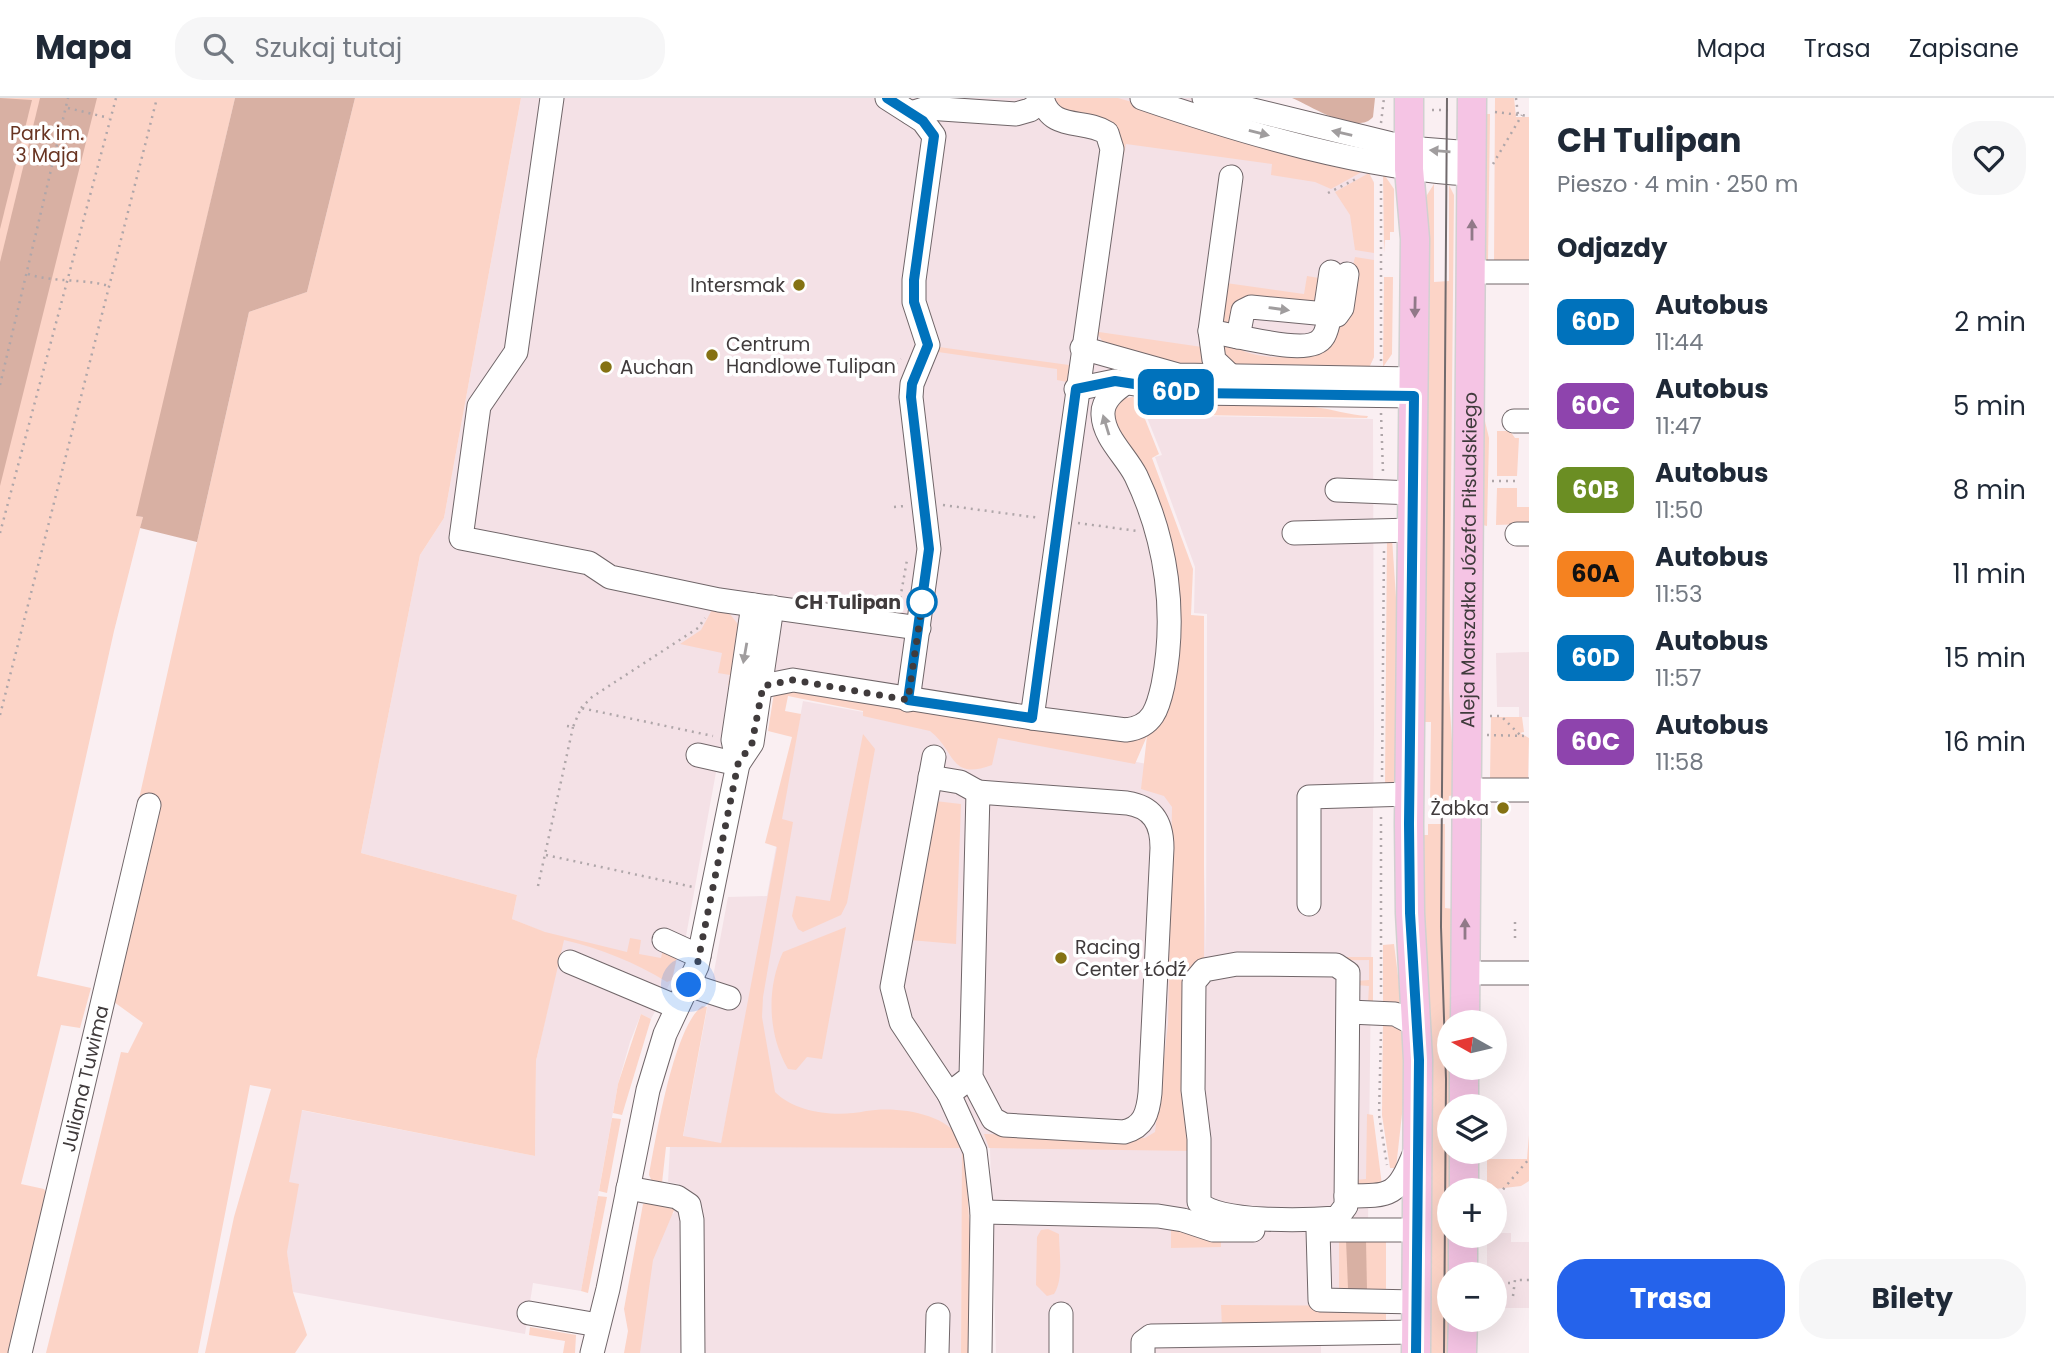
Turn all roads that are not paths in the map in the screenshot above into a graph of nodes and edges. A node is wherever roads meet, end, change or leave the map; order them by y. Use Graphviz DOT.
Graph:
graph roads {
  1 [pos="552,98"];
  2 [pos="887,98"];
  3 [pos="1142,98"];
  4 [pos="1204,98"];
  5 [pos="1043,99"];
  6 [pos="956,102"];
  7 [pos="1400,102"];
  8 [pos="1479,107"];
  9 [pos="911,113"];
  10 [pos="1409,158"];
  11 [pos="1479,164"];
  12 [pos="1231,177"];
  13 [pos="1472,272"];
  14 [pos="1529,272"];
  15 [pos="1339,273"];
  16 [pos="1328,316"];
  17 [pos="1210,331"];
  18 [pos="1238,337"];
  19 [pos="1082,348"];
  20 [pos="1232,377"];
  21 [pos="1127,382"];
  22 [pos="1414,387"];
  23 [pos="1076,389"];
  24 [pos="1337,491"];
  25 [pos="1413,493"];
  26 [pos="1413,530"];
  27 [pos="1294,533"];
  28 [pos="763,606"];
  29 [pos="919,628"];
  30 [pos="763,686"];
  31 [pos="908,700"];
  32 [pos="740,702"];
  33 [pos="1032,718"];
  34 [pos="698,755"];
  35 [pos="738,764"];
  36 [pos="1529,790"];
  37 [pos="978,792"];
  38 [pos="1461,803"];
  39 [pos="1416,804"];
  40 [pos="149,805"];
  41 [pos="1309,904"];
  42 [pos="664,940"];
  43 [pos="699,956"];
  44 [pos="570,962"];
  45 [pos="1465,973"];
  46 [pos="1529,973"];
  47 [pos="689,985"];
  48 [pos="729,998"];
  49 [pos="677,1007"];
  50 [pos="1379,1010"];
  51 [pos="1465,1010"];
  52 [pos="1349,1012"];
  53 [pos="1418,1026"];
  54 [pos="1348,1044"];
  55 [pos="971,1077"];
  56 [pos="950,1094"];
  57 [pos="1417,1146"];
  58 [pos="628,1188"];
  59 [pos="1346,1196"];
  60 [pos="982,1212"];
  61 [pos="1318,1230"];
  62 [pos="1417,1230"];
  63 [pos="1416,1302"];
  64 [pos="529,1313"];
  65 [pos="1061,1314"];
  66 [pos="938,1315"];
  67 [pos="598,1325"];
  68 [pos="1463,1332"];
  69 [pos="1416,1343"];
  70 [pos="20,1353"];
  71 [pos="592,1353"];
  72 [pos="693,1353"];
  73 [pos="937,1353"];
  74 [pos="980,1353"];
  75 [pos="1061,1353"];
  76 [pos="1143,1353"];
  77 [pos="1462,1353"];
  1 -- 28 [label="street"];
  2 -- 9 [label="street"];
  3 -- 10 [label="street, one-way"];
  10 -- 4 [label="street, one-way"];
  5 -- 6 [label="street"];
  5 -- 19 [label="street"];
  6 -- 9 [label="street"];
  7 -- 10 [label="main road"];
  8 -- 11 [label="main road, Aleja Marszałka Józefa Piłsudskiego"];
  9 -- 29 [label="street"];
  10 -- 11 [label="street"];
  10 -- 22 [label="main road, one-way"];
  13 -- 11 [label="main road, Aleja Marszałka Józefa Piłsudskiego, one-way"];
  12 -- 17 [label="street"];
  13 -- 14 [label="street"];
  13 -- 38 [label="main road, Aleja Marszałka Józefa Piłsudskiego"];
  15 -- 16 [label="street"];
  16 -- 18 [label="street"];
  18 -- 16 [label="street, one-way"];
  17 -- 18 [label="street"];
  17 -- 20 [label="street"];
  19 -- 20 [label="street"];
  19 -- 23 [label="street"];
  20 -- 22 [label="street"];
  21 -- 22 [label="street"];
  21 -- 23 [label="street"];
  33 -- 21 [label="street, one-way"];
  22 -- 25 [label="main road"];
  23 -- 33 [label="street"];
  24 -- 25 [label="street"];
  25 -- 26 [label="main road"];
  26 -- 27 [label="street"];
  26 -- 39 [label="main road"];
  28 -- 29 [label="street"];
  28 -- 30 [label="street"];
  28 -- 32 [label="street, one-way"];
  29 -- 31 [label="street"];
  30 -- 31 [label="street"];
  30 -- 32 [label="street"];
  30 -- 35 [label="street"];
  31 -- 33 [label="street"];
  32 -- 35 [label="street"];
  34 -- 35 [label="street"];
  35 -- 43 [label="street"];
  36 -- 38 [label="street"];
  37 -- 55 [label="street"];
  37 -- 55 [label="street"];
  37 -- 56 [label="street"];
  45 -- 38 [label="main road, Aleja Marszałka Józefa Piłsudskiego, one-way"];
  39 -- 41 [label="street"];
  39 -- 53 [label="main road"];
  40 -- 70 [label="street, Juliana Tuwima"];
  42 -- 43 [label="street"];
  43 -- 47 [label="street"];
  44 -- 49 [label="street"];
  45 -- 46 [label="street"];
  45 -- 51 [label="main road, Aleja Marszałka Józefa Piłsudskiego"];
  47 -- 48 [label="street"];
  47 -- 49 [label="street"];
  49 -- 58 [label="street"];
  50 -- 52 [label="street"];
  50 -- 53 [label="street"];
  50 -- 54 [label="street"];
  52 -- 54 [label="street"];
  52 -- 59 [label="street"];
  53 -- 57 [label="main road"];
  54 -- 59 [label="street"];
  55 -- 56 [label="street"];
  56 -- 60 [label="street"];
  57 -- 59 [label="street"];
  57 -- 62 [label="main road"];
  58 -- 67 [label="street"];
  58 -- 72 [label="street"];
  60 -- 61 [label="street"];
  60 -- 74 [label="street"];
  61 -- 62 [label="street"];
  61 -- 63 [label="street"];
  62 -- 63 [label="main road"];
  63 -- 69 [label="main road"];
  64 -- 67 [label="street"];
  65 -- 75 [label="street"];
  66 -- 73 [label="street"];
  67 -- 71 [label="street"];
  68 -- 77 [label="main road"];
  69 -- 76 [label="street"];
}
